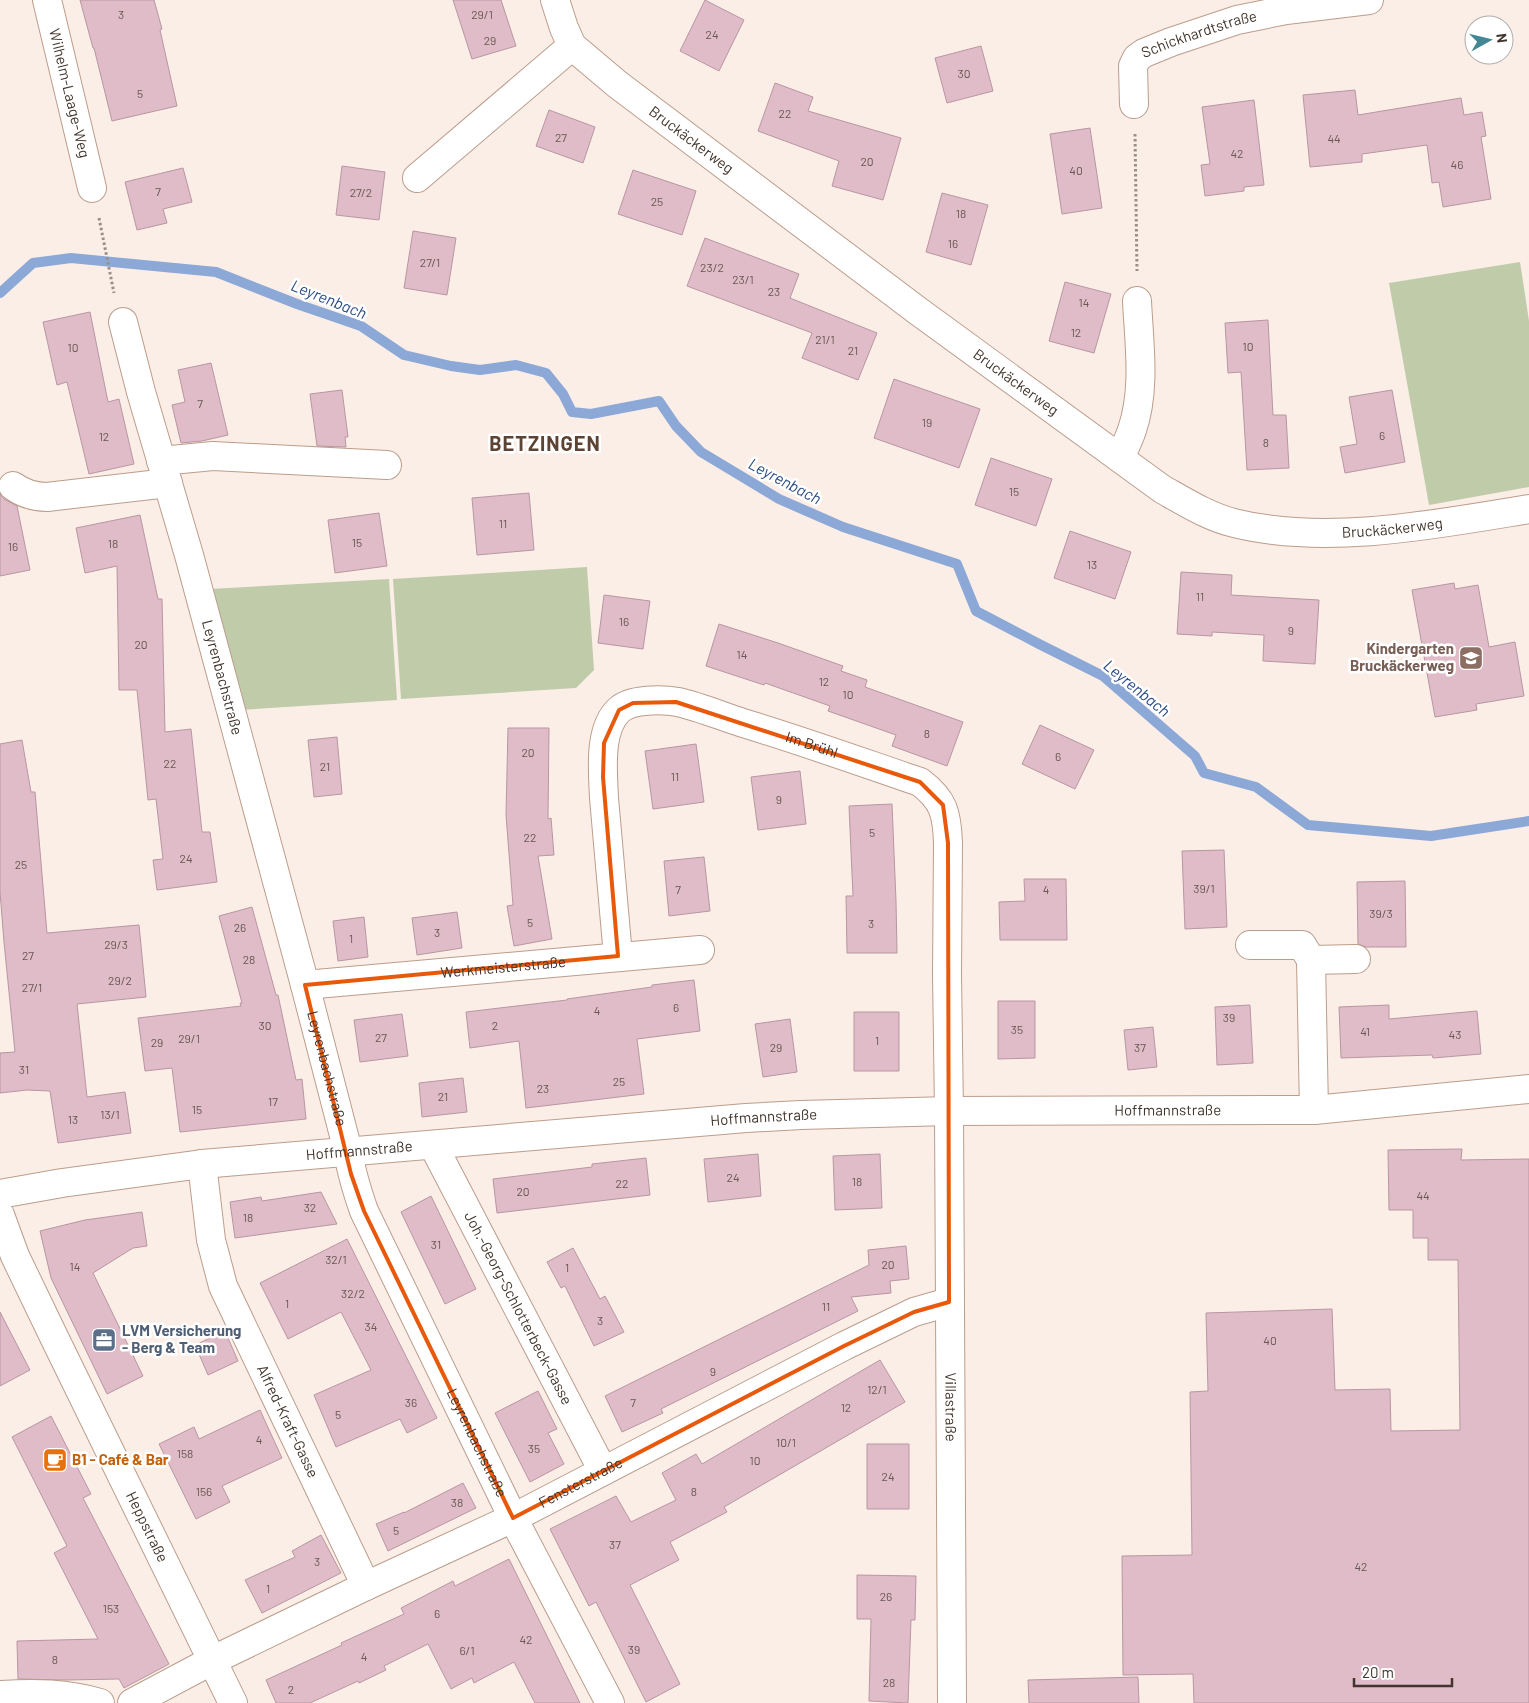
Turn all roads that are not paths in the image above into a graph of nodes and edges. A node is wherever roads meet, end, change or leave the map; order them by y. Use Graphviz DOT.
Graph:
graph roads {
  1 [pos="47,0"];
  2 [pos="555,0"];
  3 [pos="1369,0"];
  4 [pos="572,46"];
  5 [pos="1134,104"];
  6 [pos="417,178"];
  7 [pos="92,188"];
  8 [pos="1137,301"];
  9 [pos="122,322"];
  10 [pos="1120,458"];
  11 [pos="387,465"];
  12 [pos="165,472"];
  13 [pos="13,486"];
  14 [pos="1529,509"];
  15 [pos="1250,945"];
  16 [pos="700,950"];
  17 [pos="618,956"];
  18 [pos="1356,959"];
  19 [pos="1311,960"];
  20 [pos="305,985"];
  21 [pos="1529,1089"];
  22 [pos="1314,1110"];
  23 [pos="949,1111"];
  24 [pos="433,1145"];
  25 [pos="348,1151"];
  26 [pos="202,1164"];
  27 [pos="0,1194"];
  28 [pos="0,1215"];
  29 [pos="949,1302"];
  30 [pos="603,1471"];
  31 [pos="513,1518"];
  32 [pos="366,1586"];
  33 [pos="211,1661"];
  34 [pos="0,1696"];
  35 [pos="0,1703"];
  36 [pos="100,1703"];
  37 [pos="132,1703"];
  38 [pos="233,1703"];
  39 [pos="610,1703"];
  40 [pos="952,1703"];
  1 -- 7 [label="street, Wilhelm-Laage-Weg"];
  2 -- 4 [label="street, Bruckäckerweg"];
  3 -- 5 [label="street, Schickhardtstraße"];
  4 -- 6 [label="street"];
  4 -- 10 [label="street, Bruckäckerweg"];
  8 -- 10 [label="street"];
  9 -- 12 [label="street, Leyrenbachstraße"];
  10 -- 14 [label="street, Bruckäckerweg"];
  11 -- 12 [label="street"];
  12 -- 13 [label="street"];
  12 -- 20 [label="street, Leyrenbachstraße"];
  15 -- 19 [label="street"];
  16 -- 17 [label="street, Werkmeisterstraße"];
  17 -- 20 [label="street, Werkmeisterstraße"];
  17 -- 23 [label="street, Im Brühl"];
  18 -- 19 [label="street"];
  19 -- 22 [label="street"];
  20 -- 25 [label="street, Leyrenbachstraße"];
  21 -- 22 [label="street, Hoffmannstraße"];
  22 -- 23 [label="street, Hoffmannstraße"];
  23 -- 24 [label="street, Hoffmannstraße"];
  23 -- 29 [label="street, Villastraße"];
  24 -- 25 [label="street, Hoffmannstraße"];
  24 -- 30 [label="street, Joh.-Georg-Schlotterbeck-Gasse"];
  25 -- 26 [label="street, Hoffmannstraße"];
  25 -- 31 [label="street, Leyrenbachstraße"];
  26 -- 27 [label="street, Hoffmannstraße"];
  26 -- 32 [label="street, Alfred-Kraft-Gasse"];
  28 -- 33 [label="street, Heppstraße"];
  29 -- 30 [label="street, Fensterstraße"];
  29 -- 40 [label="street, Villastraße"];
  30 -- 31 [label="street, Fensterstraße"];
  31 -- 32 [label="street, Fensterstraße"];
  31 -- 39 [label="street, Leyrenbachstraße"];
  32 -- 33 [label="street, Fensterstraße"];
  33 -- 37 [label="street, Fensterstraße"];
  33 -- 38 [label="street, Heppstraße"];
  34 -- 35 [label="street"];
  34 -- 36 [label="street"];
}
